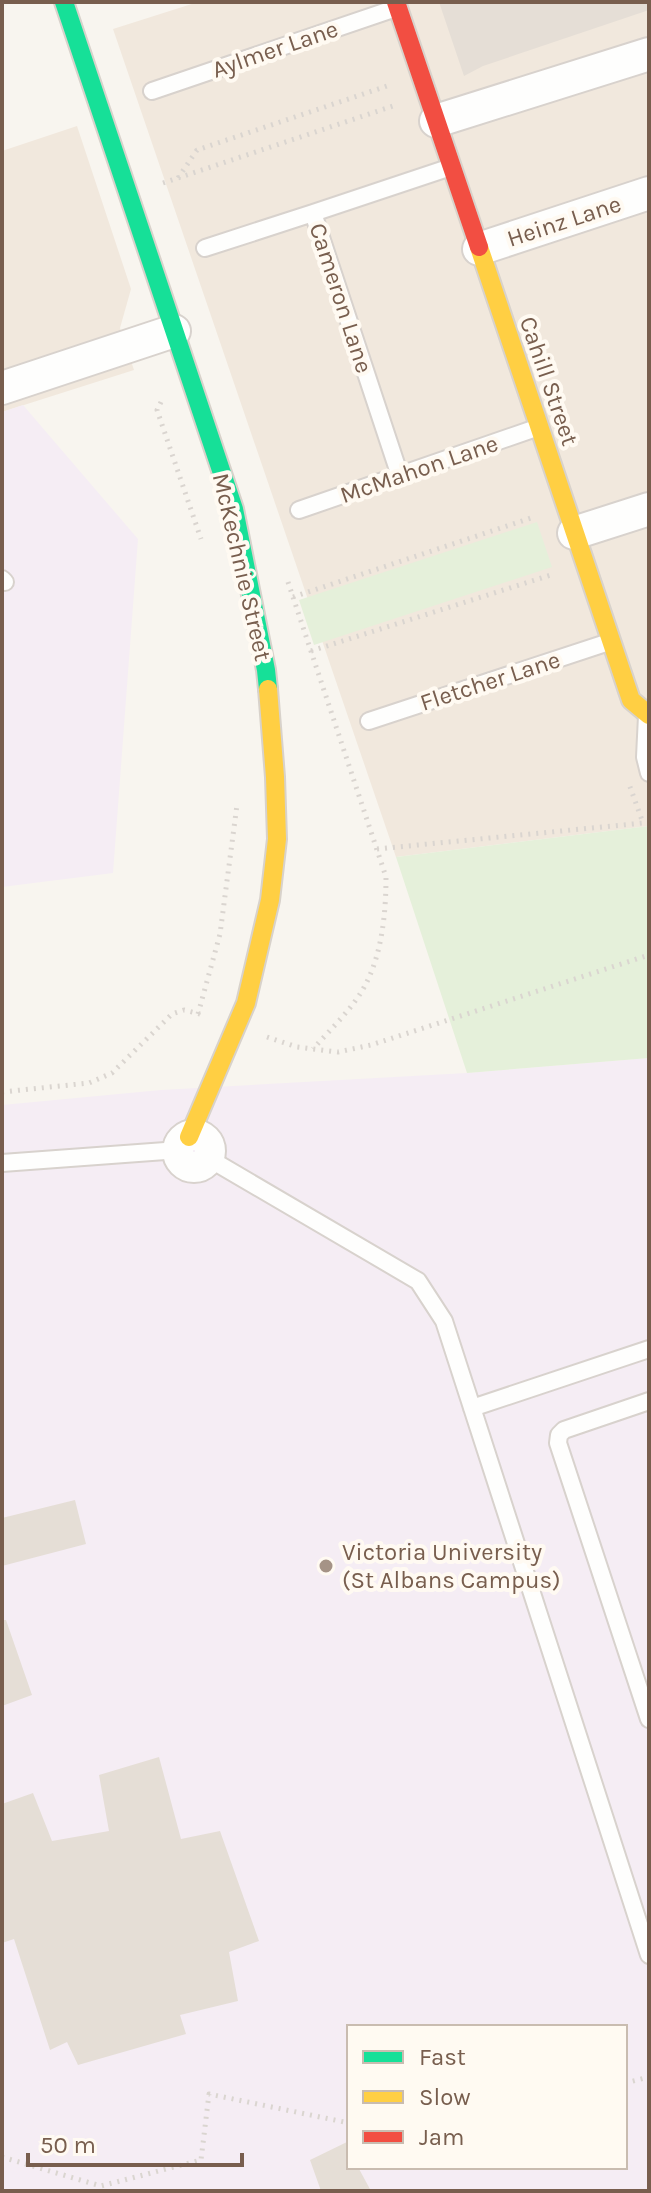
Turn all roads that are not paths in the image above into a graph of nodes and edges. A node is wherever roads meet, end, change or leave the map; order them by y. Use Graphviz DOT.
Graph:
graph roads {
  1 [pos="71,4"];
  2 [pos="396,5"];
  3 [pos="649,54"];
  4 [pos="152,91"];
  5 [pos="436,121"];
  6 [pos="452,167"];
  7 [pos="649,193"];
  8 [pos="313,213"];
  9 [pos="205,248"];
  10 [pos="479,249"];
  11 [pos="174,331"];
  12 [pos="2,388"];
  13 [pos="539,427"];
  14 [pos="400,476"];
  15 [pos="649,509"];
  16 [pos="299,510"];
  17 [pos="574,533"];
  18 [pos="610,641"];
  19 [pos="648,715"];
  20 [pos="369,721"];
  21 [pos="649,773"];
  22 [pos="207,1097"];
  23 [pos="195,1146"];
  24 [pos="2,1163"];
  25 [pos="649,1349"];
  26 [pos="649,1401"];
  27 [pos="472,1408"];
  28 [pos="649,1719"];
  29 [pos="649,1955"];
  1 -- 11 [label="street, McKechnie Street"];
  2 -- 4 [label="lane, Aylmer Lane"];
  2 -- 5 [label="street, Cahill Street"];
  3 -- 5 [label="street"];
  5 -- 6 [label="street, Cahill Street"];
  6 -- 8 [label="lane, Cameron Lane"];
  6 -- 10 [label="street, Cahill Street"];
  7 -- 10 [label="street, Heinz Lane"];
  8 -- 9 [label="lane"];
  8 -- 14 [label="lane, Cameron Lane"];
  10 -- 13 [label="street, Cahill Street"];
  11 -- 12 [label="street"];
  11 -- 22 [label="street, McKechnie Street"];
  13 -- 14 [label="lane, McMahon Lane"];
  13 -- 17 [label="street, Cahill Street"];
  14 -- 16 [label="lane, McMahon Lane"];
  15 -- 17 [label="street"];
  17 -- 18 [label="street, Cahill Street"];
  18 -- 19 [label="street, Cahill Street"];
  18 -- 20 [label="lane, Fletcher Lane"];
  19 -- 21 [label="lane, Cahill Street"];
  22 -- 23 [label="street, McKechnie Street"];
  23 -- 24 [label="lane"];
  23 -- 27 [label="lane"];
  25 -- 27 [label="lane"];
  26 -- 28 [label="lane"];
  27 -- 29 [label="lane"];
}
